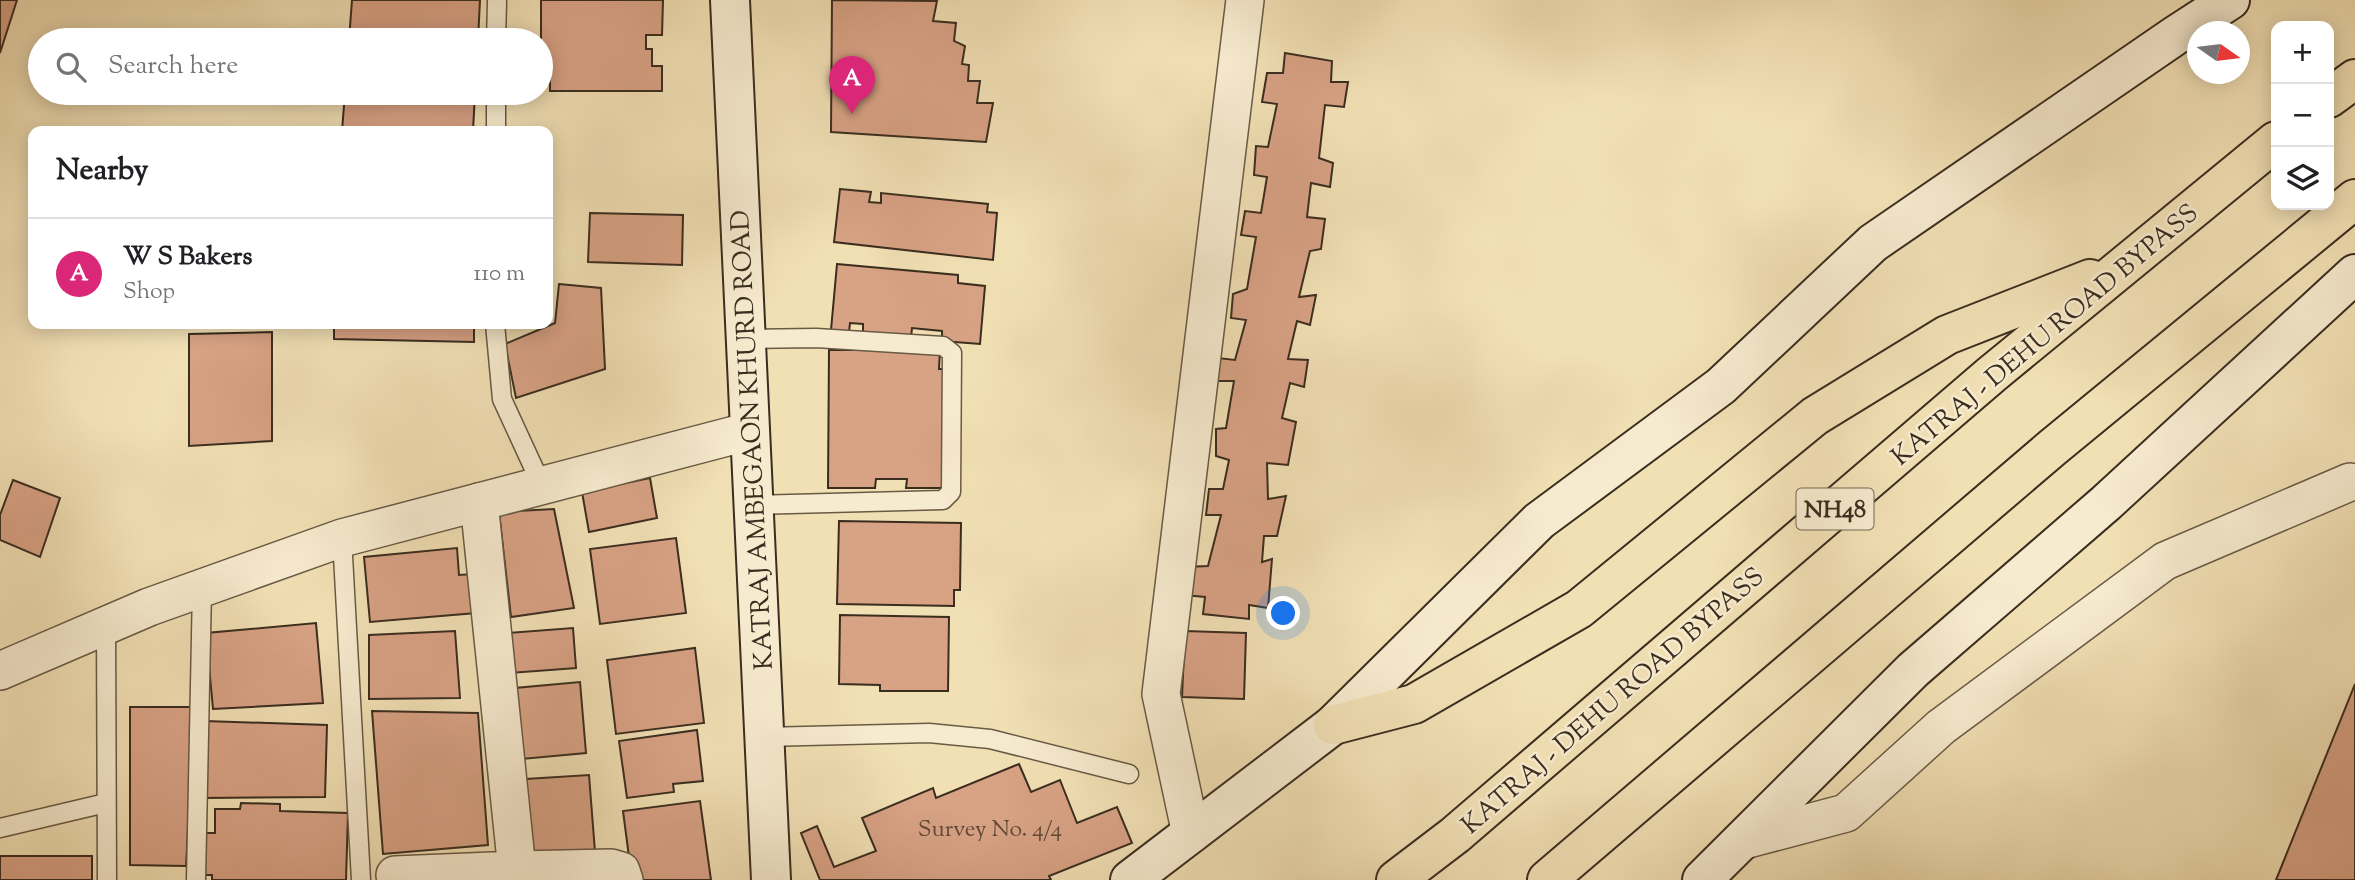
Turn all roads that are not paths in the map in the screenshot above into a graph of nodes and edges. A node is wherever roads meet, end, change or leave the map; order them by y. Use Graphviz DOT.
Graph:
graph roads {
  1 [pos="730,0"];
  2 [pos="1245,0"];
  3 [pos="2230,0"];
  4 [pos="497,2"];
  5 [pos="496,28"];
  6 [pos="2355,79"];
  7 [pos="2334,94"];
  8 [pos="496,105"];
  9 [pos="496,126"];
  10 [pos="2271,145"];
  11 [pos="2355,199"];
  12 [pos="2124,266"];
  13 [pos="2355,274"];
  14 [pos="495,329"];
  15 [pos="747,339"];
  16 [pos="750,431"];
  17 [pos="2353,482"];
  18 [pos="542,486"];
  19 [pos="479,502"];
  20 [pos="753,505"];
  21 [pos="342,538"];
  22 [pos="202,588"];
  23 [pos="106,625"];
  24 [pos="48,650"];
  25 [pos="0,652"];
  26 [pos="0,671"];
  27 [pos="1333,725"];
  28 [pos="764,737"];
  29 [pos="1129,774"];
  30 [pos="106,803"];
  31 [pos="0,828"];
  32 [pos="1191,834"];
  33 [pos="1744,840"];
  34 [pos="517,870"];
  35 [pos="378,877"];
  36 [pos="107,880"];
  37 [pos="196,880"];
  38 [pos="624,880"];
  39 [pos="771,880"];
  40 [pos="1130,880"];
  41 [pos="1396,880"];
  42 [pos="1548,880"];
  43 [pos="1702,880"];
  1 -- 15 [label="street, KATRAJ AMBEGAON KHURD ROAD"];
  2 -- 32 [label="street"];
  3 -- 27 [label="street"];
  4 -- 5 [label="lane"];
  6 -- 7 [label="highway"];
  8 -- 9 [label="lane"];
  10 -- 12 [label="highway, KATRAJ - DEHU ROAD BYPASS / NH48"];
  11 -- 42 [label="highway"];
  12 -- 27 [label="highway"];
  12 -- 41 [label="highway, KATRAJ - DEHU ROAD BYPASS / NH48"];
  13 -- 33 [label="street"];
  14 -- 18 [label="lane"];
  15 -- 16 [label="street, KATRAJ AMBEGAON KHURD ROAD"];
  15 -- 20 [label="lane"];
  16 -- 18 [label="street"];
  16 -- 20 [label="street, KATRAJ AMBEGAON KHURD ROAD"];
  17 -- 33 [label="street"];
  18 -- 19 [label="street"];
  19 -- 21 [label="street"];
  19 -- 34 [label="street"];
  20 -- 28 [label="street, KATRAJ AMBEGAON KHURD ROAD"];
  21 -- 22 [label="street"];
  21 -- 35 [label="lane"];
  22 -- 23 [label="street"];
  22 -- 37 [label="lane"];
  23 -- 24 [label="street"];
  23 -- 30 [label="lane"];
  24 -- 25 [label="street"];
  24 -- 26 [label="street"];
  27 -- 32 [label="street"];
  28 -- 29 [label="lane"];
  28 -- 39 [label="street, KATRAJ AMBEGAON KHURD ROAD"];
  30 -- 31 [label="lane"];
  30 -- 36 [label="lane"];
  32 -- 40 [label="street"];
  33 -- 43 [label="street"];
  34 -- 35 [label="street"];
  34 -- 38 [label="street"];
}
